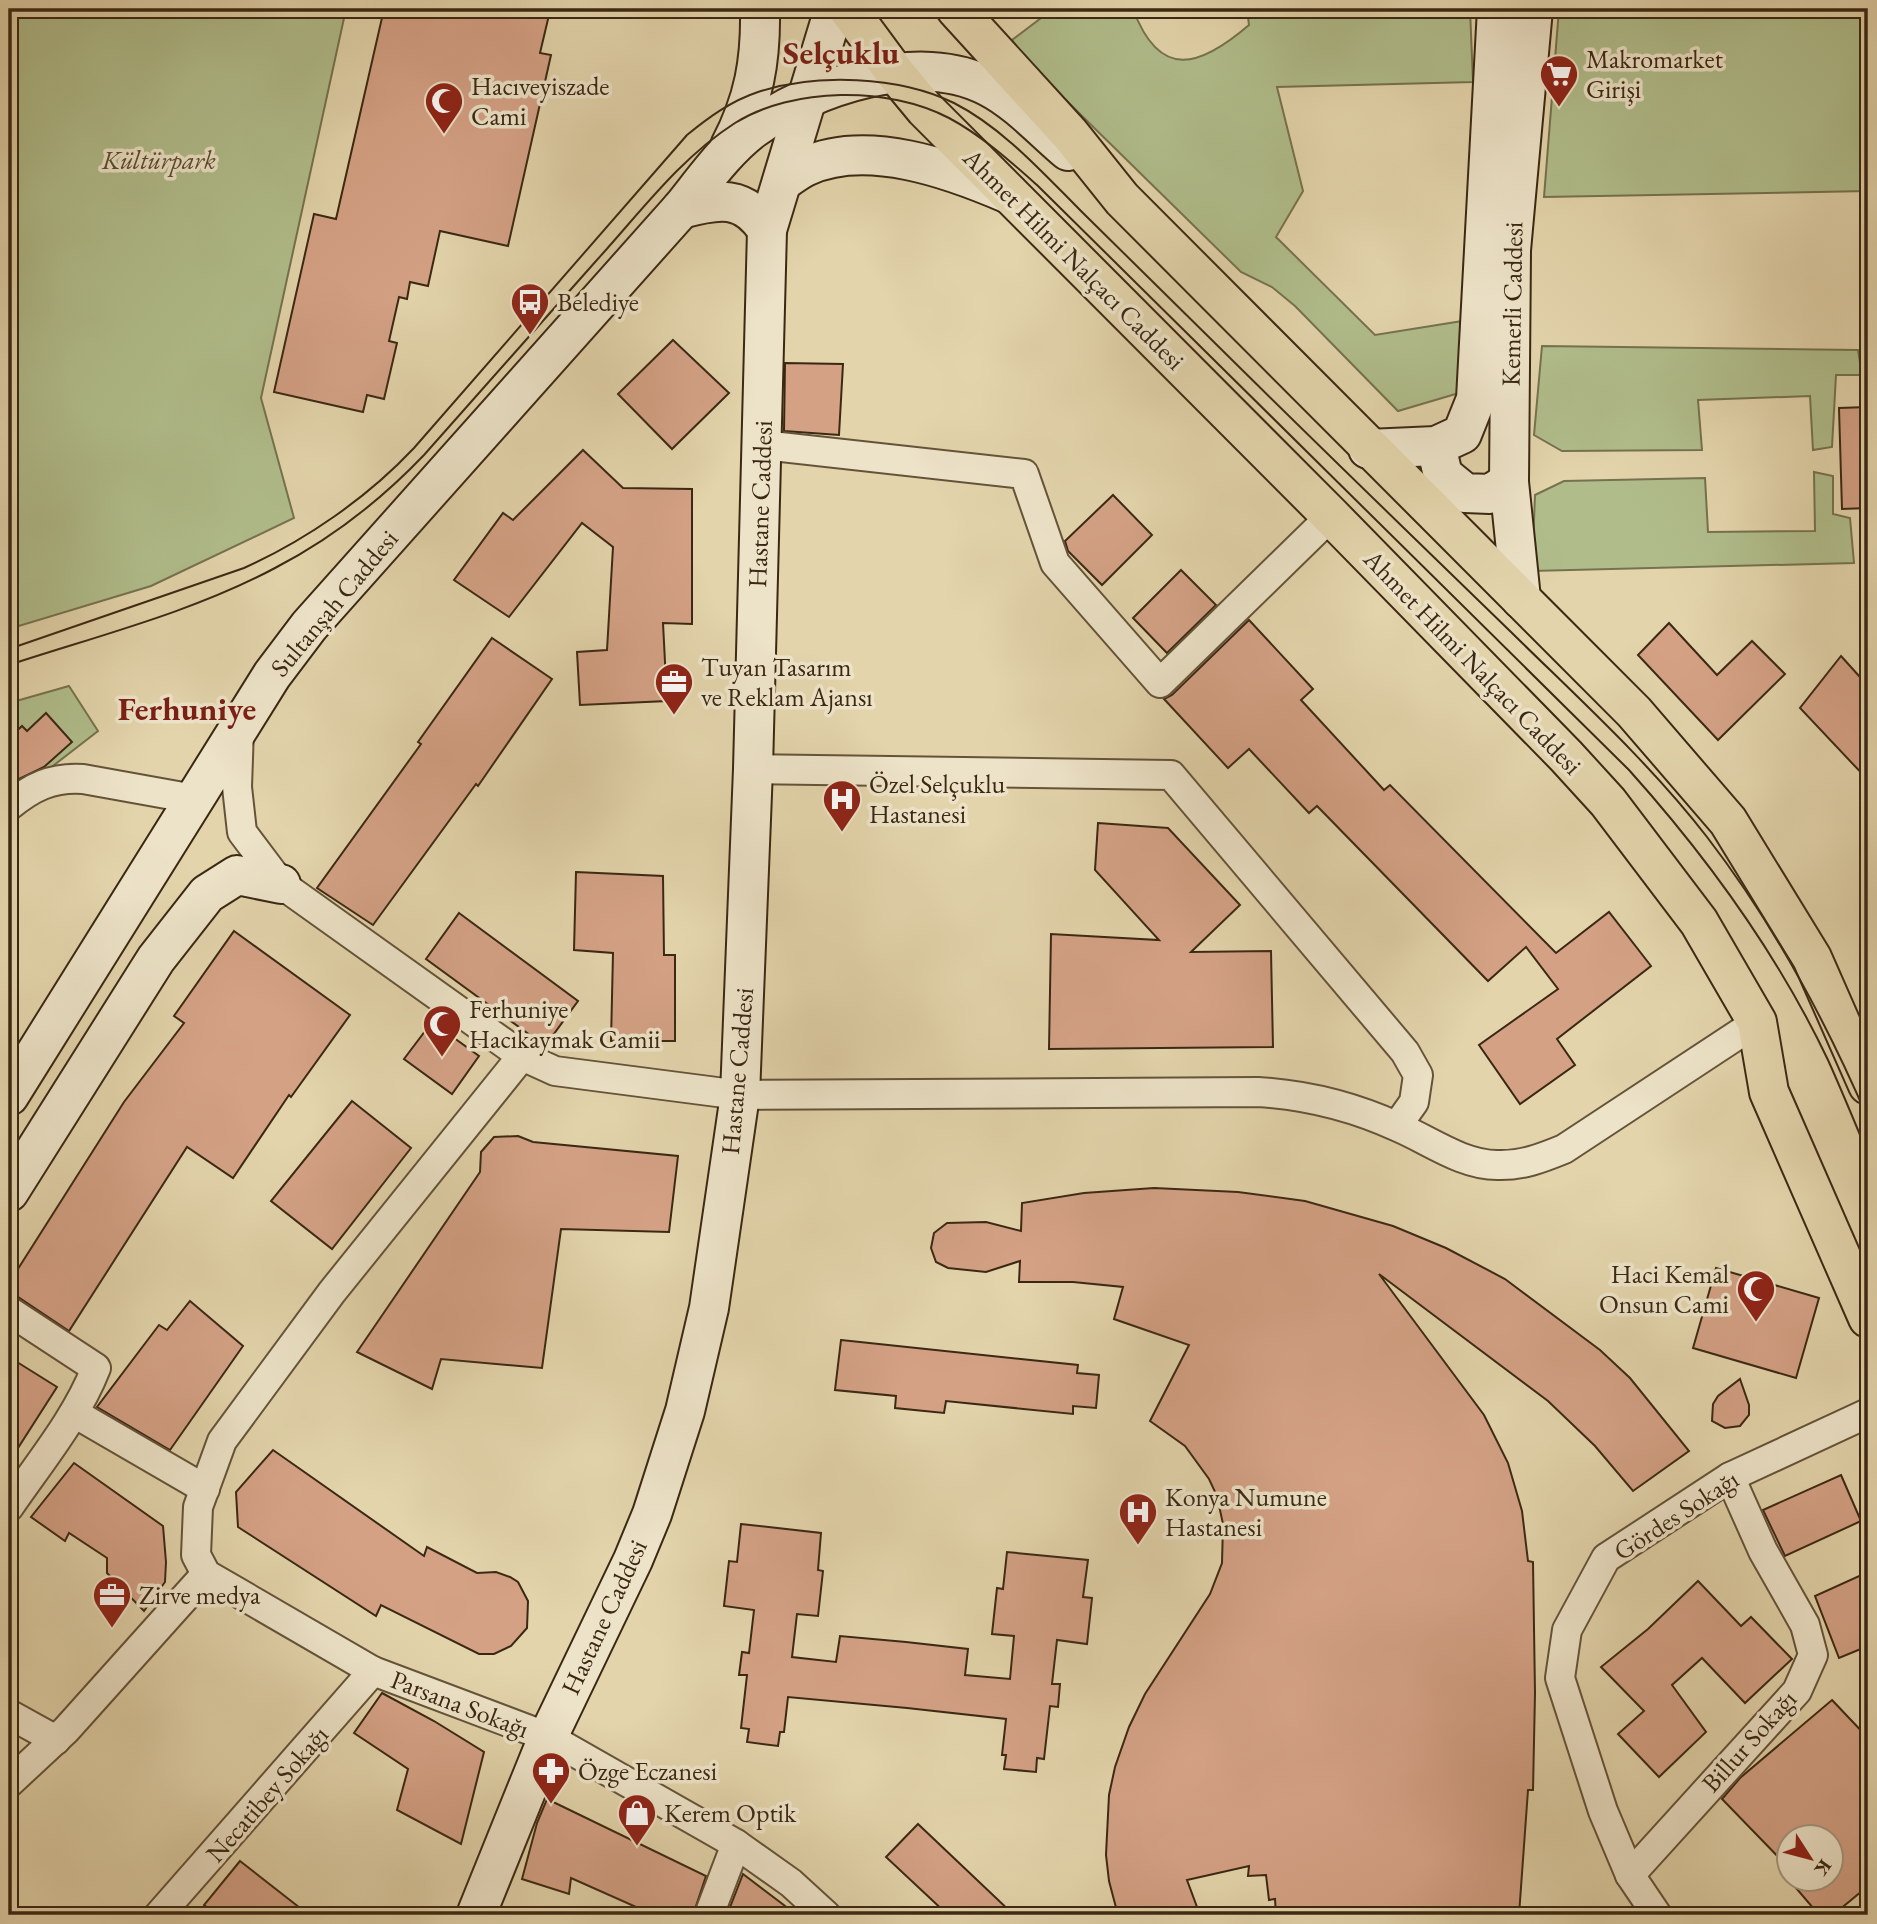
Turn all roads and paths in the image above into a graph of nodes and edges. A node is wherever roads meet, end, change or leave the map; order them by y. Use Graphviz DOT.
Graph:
graph roads {
  1 [pos="760,9"];
  2 [pos="834,9"];
  3 [pos="848,9"];
  4 [pos="956,9"];
  5 [pos="1497,9"];
  6 [pos="1533,9"];
  7 [pos="896,74"];
  8 [pos="808,96"];
  9 [pos="724,157"];
  10 [pos="782,182"];
  11 [pos="1009,194"];
  12 [pos="1122,199"];
  13 [pos="681,209"];
  14 [pos="767,230"];
  15 [pos="762,445"];
  16 [pos="1436,446"];
  17 [pos="1368,449"];
  18 [pos="1509,482"];
  19 [pos="1331,516"];
  20 [pos="1521,599"];
  21 [pos="239,728"];
  22 [pos="754,768"];
  23 [pos="143,791"];
  24 [pos="197,795"];
  25 [pos="9,806"];
  26 [pos="164,846"];
  27 [pos="281,884"];
  28 [pos="1757,1022"];
  29 [pos="522,1056"];
  30 [pos="1868,1085"];
  31 [pos="740,1095"];
  32 [pos="9,1096"];
  33 [pos="1397,1126"];
  34 [pos="9,1192"];
  35 [pos="9,1311"];
  36 [pos="1868,1318"];
  37 [pos="74,1413"];
  38 [pos="1868,1413"];
  39 [pos="1730,1477"];
  40 [pos="205,1489"];
  41 [pos="9,1507"];
  42 [pos="206,1574"];
  43 [pos="373,1671"];
  44 [pos="9,1713"];
  45 [pos="548,1737"];
  46 [pos="56,1740"];
  47 [pos="9,1783"];
  48 [pos="736,1844"];
  49 [pos="1630,1875"];
  50 [pos="159,1915"];
  51 [pos="476,1915"];
  52 [pos="709,1915"];
  53 [pos="826,1915"];
  54 [pos="1657,1915"];
  1 -- 9 [label="street"];
  2 -- 8 [label="street, Hastane Caddesi"];
  3 -- 7 [label="main road, Ahmet Hilmi Nalçacı Caddesi"];
  4 -- 12 [label="main road"];
  5 -- 16 [label="street, Kemerli Caddesi"];
  6 -- 18 [label="street, Kemerli Caddesi"];
  7 -- 8 [label="street"];
  7 -- 11 [label="main road, Ahmet Hilmi Nalçacı Caddesi"];
  7 -- 12 [label="street"];
  8 -- 9 [label="street"];
  8 -- 10 [label="street, Hastane Caddesi"];
  9 -- 13 [label="street, Sultanşah Caddesi"];
  10 -- 11 [label="street"];
  10 -- 14 [label="street, Hastane Caddesi"];
  11 -- 19 [label="main road, Ahmet Hilmi Nalçacı Caddesi"];
  12 -- 17 [label="main road"];
  13 -- 14 [label="street"];
  13 -- 21 [label="street, Sultanşah Caddesi"];
  14 -- 15 [label="street, Hastane Caddesi"];
  15 -- 19 [label="street"];
  15 -- 22 [label="street, Hastane Caddesi"];
  16 -- 17 [label="street, Kemerli Caddesi"];
  16 -- 18 [label="street"];
  17 -- 20 [label="main road"];
  18 -- 20 [label="street, Kemerli Caddesi"];
  19 -- 28 [label="main road, Ahmet Hilmi Nalçacı Caddesi"];
  20 -- 30 [label="main road"];
  21 -- 24 [label="street, Sultanşah Caddesi"];
  21 -- 27 [label="street"];
  22 -- 31 [label="street, Hastane Caddesi"];
  22 -- 33 [label="street"];
  23 -- 24 [label="street"];
  23 -- 25 [label="street"];
  23 -- 26 [label="street"];
  24 -- 26 [label="street, Sultanşah Caddesi"];
  26 -- 32 [label="street, Sultanşah Caddesi"];
  27 -- 29 [label="street"];
  27 -- 34 [label="street"];
  28 -- 33 [label="street"];
  28 -- 36 [label="main road, Ahmet Hilmi Nalçacı Caddesi"];
  29 -- 31 [label="street"];
  29 -- 40 [label="street"];
  31 -- 33 [label="street"];
  31 -- 45 [label="street, Hastane Caddesi"];
  35 -- 37 [label="street"];
  37 -- 40 [label="street"];
  37 -- 41 [label="street"];
  38 -- 39 [label="street, Gördes Sokağı"];
  39 -- 49 [label="street, Billur Sokağı"];
  39 -- 49 [label="street, Gördes Sokağı"];
  40 -- 42 [label="street"];
  42 -- 43 [label="street, Parsana Sokağı"];
  42 -- 46 [label="street"];
  43 -- 45 [label="street, Parsana Sokağı"];
  43 -- 50 [label="street, Necatibey Sokağı"];
  44 -- 46 [label="street"];
  45 -- 48 [label="street, Parsana Sokağı"];
  45 -- 51 [label="street, Hastane Caddesi"];
  46 -- 47 [label="street"];
  48 -- 52 [label="street"];
  48 -- 53 [label="street, Parsana Sokağı"];
  49 -- 54 [label="street, Gördes Sokağı"];
}
